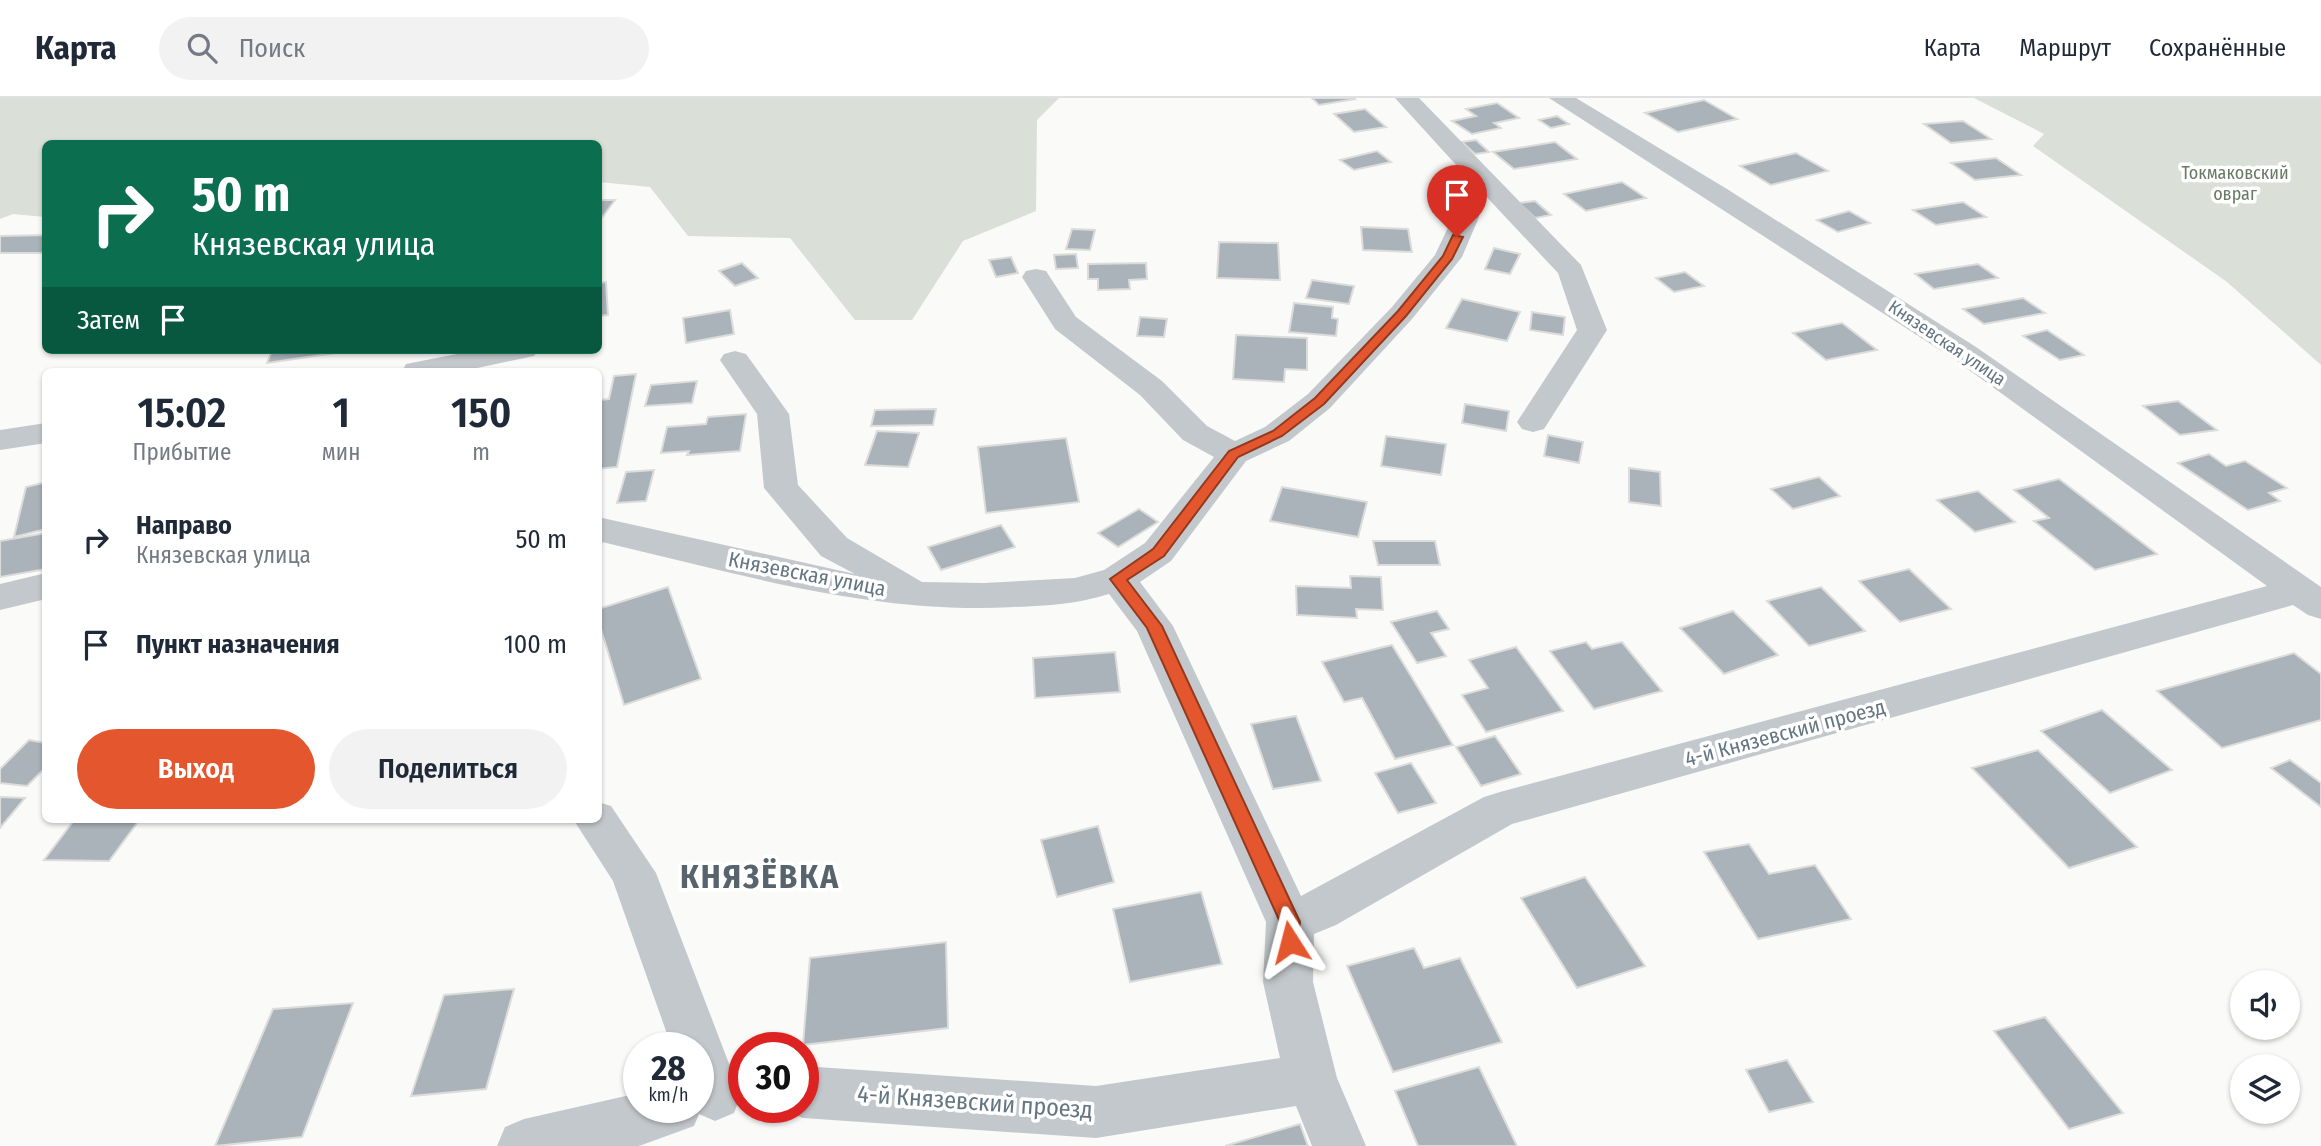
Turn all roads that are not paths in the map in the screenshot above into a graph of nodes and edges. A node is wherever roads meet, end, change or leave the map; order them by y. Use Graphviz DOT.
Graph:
graph roads {
  1 [pos="1406,98"];
  2 [pos="1560,98"];
  3 [pos="1470,167"];
  4 [pos="1035,277"];
  5 [pos="503,354"];
  6 [pos="735,359"];
  7 [pos="432,368"];
  8 [pos="1534,422"];
  9 [pos="42,434"];
  10 [pos="0,440"];
  11 [pos="1234,454"];
  12 [pos="602,530"];
  13 [pos="1117,579"];
  14 [pos="42,587"];
  15 [pos="922,595"];
  16 [pos="0,597"];
  17 [pos="2309,597"];
  18 [pos="598,823"];
  19 [pos="1290,922"];
  20 [pos="688,1032"];
  21 [pos="1311,1078"];
  22 [pos="819,1093"];
  23 [pos="627,1123"];
  24 [pos="524,1146"];
  25 [pos="1339,1146"];
  1 -- 3 [label="street"];
  2 -- 17 [label="street, Князевская улица"];
  3 -- 8 [label="street"];
  3 -- 11 [label="street, Князевская улица"];
  4 -- 11 [label="street"];
  5 -- 7 [label="street"];
  6 -- 15 [label="street"];
  9 -- 10 [label="street"];
  11 -- 13 [label="street, Князевская улица"];
  12 -- 15 [label="street, Князевская улица"];
  13 -- 15 [label="street, Князевская улица"];
  13 -- 19 [label="street"];
  14 -- 16 [label="street"];
  17 -- 19 [label="street, 4-й Князевский проезд"];
  18 -- 20 [label="street"];
  19 -- 21 [label="street"];
  21 -- 22 [label="street, 4-й Князевский проезд"];
  21 -- 25 [label="street"];
  23 -- 24 [label="street"];
}
